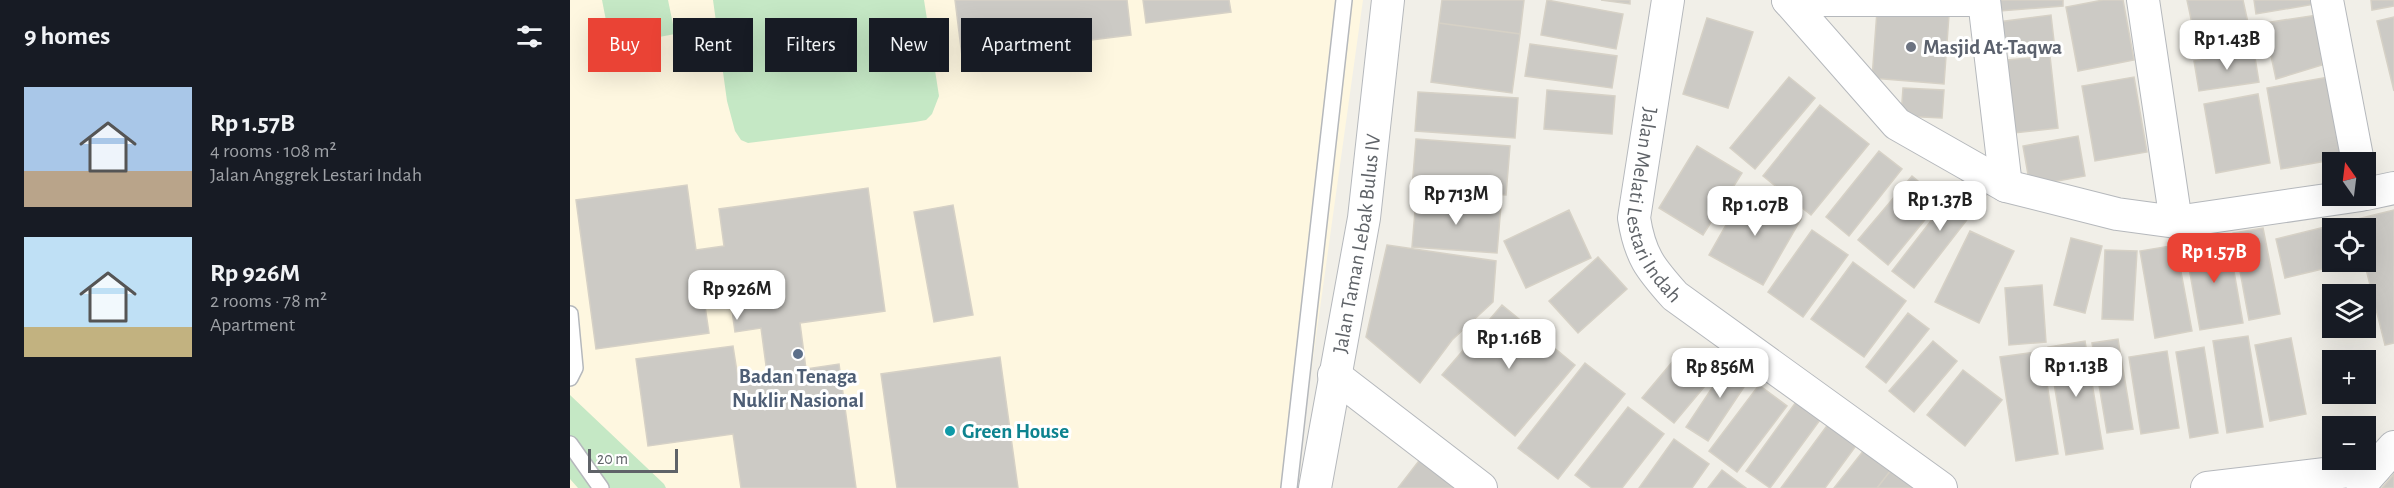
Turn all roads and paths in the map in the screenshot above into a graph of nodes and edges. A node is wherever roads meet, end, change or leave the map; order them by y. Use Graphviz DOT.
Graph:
graph roads {
  1 [pos="1344,0"];
  2 [pos="1388,0"];
  3 [pos="1668,0"];
  4 [pos="1788,0"];
  5 [pos="2143,0"];
  6 [pos="2327,0"];
  7 [pos="2356,152"];
  8 [pos="2006,186"];
  9 [pos="2394,188"];
  10 [pos="2376,192"];
  11 [pos="2322,201"];
  12 [pos="2176,222"];
  13 [pos="570,314"];
  14 [pos="1334,375"];
  15 [pos="570,378"];
  16 [pos="570,444"];
  17 [pos="2358,470"];
  18 [pos="601,488"];
  19 [pos="1289,488"];
  20 [pos="1315,488"];
  21 [pos="1481,488"];
  22 [pos="1941,488"];
  23 [pos="2207,488"];
  1 -- 19 [label="lane"];
  2 -- 14 [label="street, Jalan Taman Lebak Bulus IV"];
  3 -- 22 [label="street, Jalan Melati Lestari Indah"];
  4 -- 8 [label="street"];
  4 -- 8 [label="street"];
  5 -- 12 [label="street"];
  6 -- 7 [label="street"];
  8 -- 12 [label="street"];
  9 -- 10 [label="street"];
  11 -- 12 [label="street"];
  13 -- 15 [label="lane"];
  14 -- 20 [label="street, Jalan Taman Lebak Bulus IV"];
  14 -- 21 [label="street"];
  16 -- 18 [label="lane"];
  17 -- 23 [label="street"];
}
